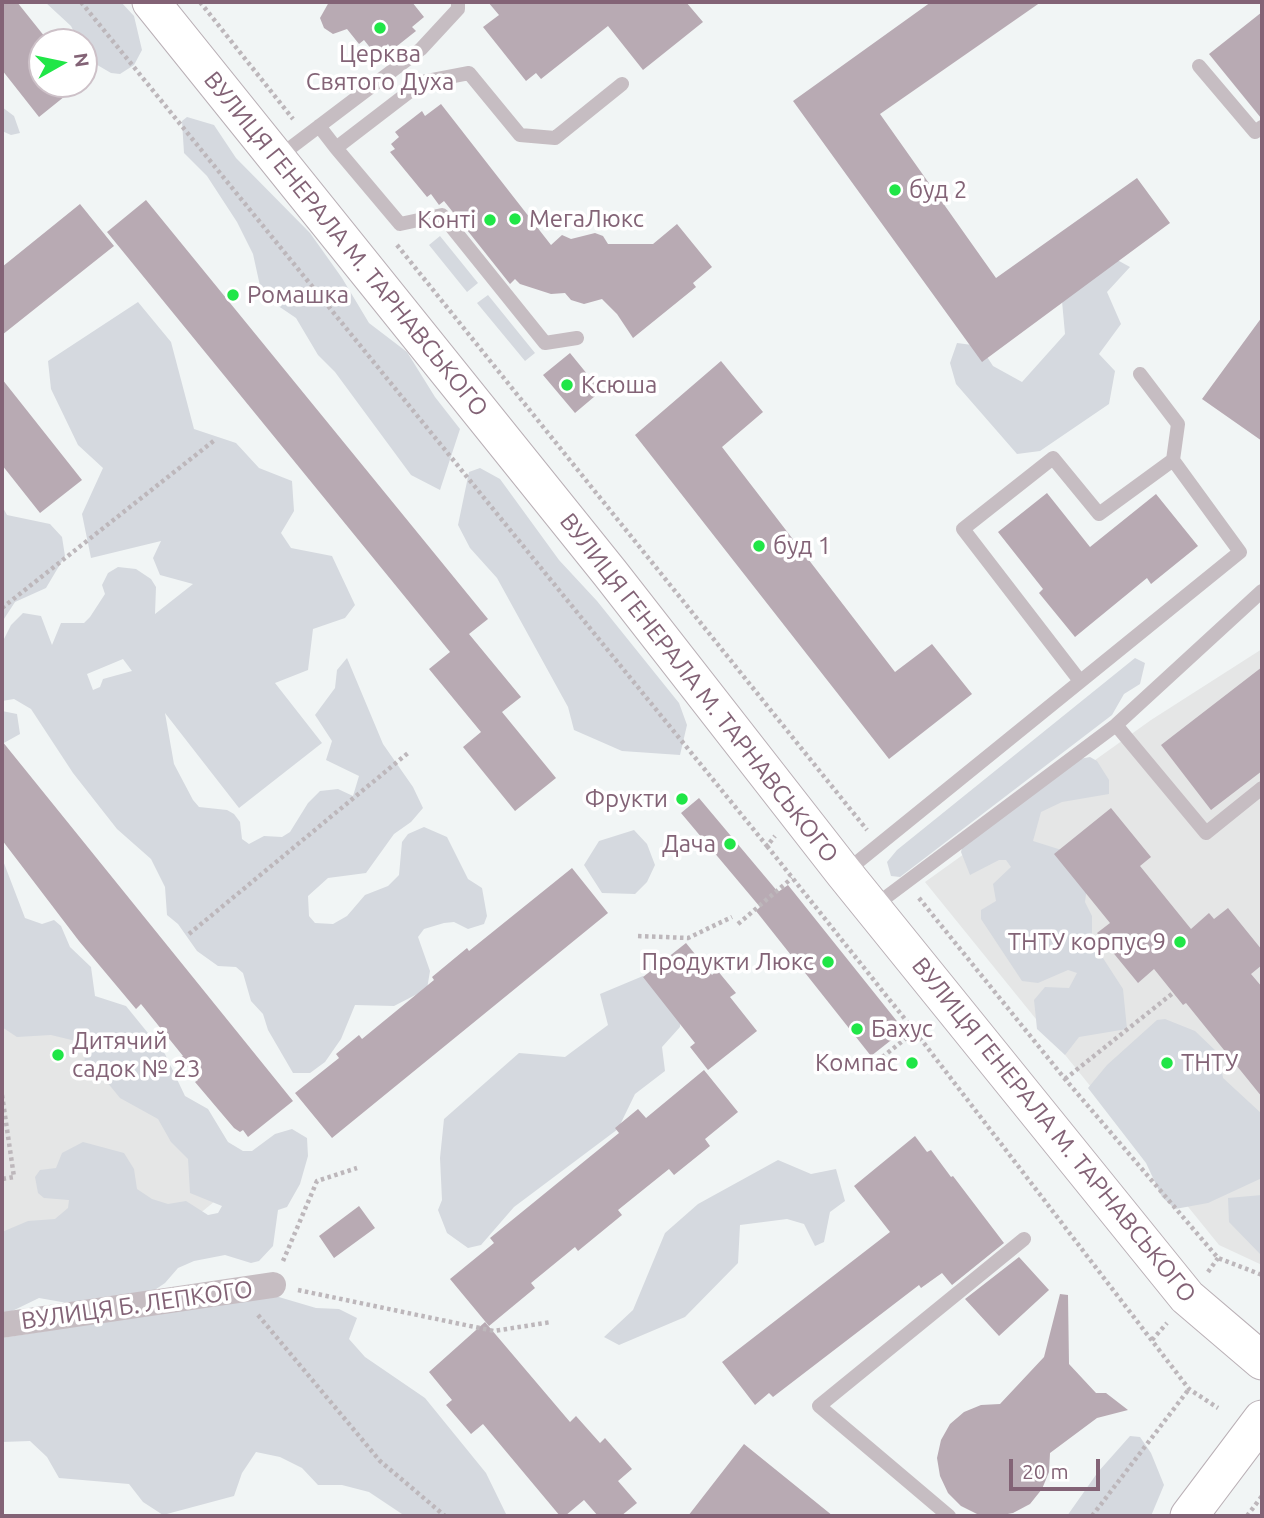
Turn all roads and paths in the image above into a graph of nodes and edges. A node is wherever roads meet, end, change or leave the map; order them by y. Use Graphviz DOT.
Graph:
graph roads {
  1 [pos="81,2"];
  2 [pos="150,2"];
  3 [pos="458,2"];
  4 [pos="1199,66"];
  5 [pos="622,84"];
  6 [pos="320,126"];
  7 [pos="1262,127"];
  8 [pos="336,148"];
  9 [pos="277,158"];
  10 [pos="576,338"];
  11 [pos="473,340"];
  12 [pos="1140,374"];
  13 [pos="216,439"];
  14 [pos="1173,460"];
  15 [pos="1262,591"];
  16 [pos="2,608"];
  17 [pos="1080,681"];
  18 [pos="1116,725"];
  19 [pos="408,753"];
  20 [pos="1262,788"];
  21 [pos="783,828"];
  22 [pos="879,845"];
  23 [pos="767,846"];
  24 [pos="844,873"];
  25 [pos="792,878"];
  26 [pos="906,882"];
  27 [pos="872,908"];
  28 [pos="732,917"];
  29 [pos="738,924"];
  30 [pos="189,934"];
  31 [pos="638,936"];
  32 [pos="1173,993"];
  33 [pos="914,1032"];
  34 [pos="849,1060"];
  35 [pos="1065,1079"];
  36 [pos="2,1095"];
  37 [pos="357,1168"];
  38 [pos="2,1179"];
  39 [pos="1024,1239"];
  40 [pos="1218,1258"];
  41 [pos="1205,1275"];
  42 [pos="1262,1275"];
  43 [pos="273,1284"];
  44 [pos="237,1290"];
  45 [pos="551,1322"];
  46 [pos="1167,1322"];
  47 [pos="2,1325"];
  48 [pos="1152,1340"];
  49 [pos="1262,1361"];
  50 [pos="1189,1389"];
  51 [pos="1218,1408"];
  52 [pos="1262,1419"];
  53 [pos="1262,1496"];
  54 [pos="445,1516"];
  55 [pos="949,1516"];
  56 [pos="1092,1516"];
  57 [pos="1189,1516"];
  58 [pos="1247,1516"];
  1 -- 23 [label="path"];
  2 -- 9 [label="main road, ВУЛИЦЯ ГЕНЕРАЛА М. ТАРНАВСЬКОГО"];
  3 -- 6 [label="lane"];
  4 -- 7 [label="lane"];
  5 -- 8 [label="lane"];
  6 -- 8 [label="lane"];
  6 -- 9 [label="lane"];
  8 -- 10 [label="lane"];
  9 -- 24 [label="main road, ВУЛИЦЯ ГЕНЕРАЛА М. ТАРНАВСЬКОГО"];
  11 -- 22 [label="path"];
  12 -- 14 [label="lane"];
  13 -- 16 [label="path"];
  14 -- 17 [label="lane"];
  14 -- 17 [label="lane"];
  15 -- 18 [label="lane"];
  17 -- 22 [label="lane"];
  18 -- 20 [label="lane"];
  18 -- 26 [label="lane"];
  19 -- 30 [label="path"];
  21 -- 23 [label="path"];
  22 -- 24 [label="lane"];
  23 -- 25 [label="path"];
  24 -- 27 [label="main road, ВУЛИЦЯ ГЕНЕРАЛА М. ТАРНАВСЬКОГО"];
  25 -- 29 [label="path"];
  25 -- 33 [label="path"];
  26 -- 27 [label="lane"];
  26 -- 35 [label="path"];
  27 -- 49 [label="main road, ВУЛИЦЯ ГЕНЕРАЛА М. ТАРНАВСЬКОГО"];
  28 -- 31 [label="path"];
  32 -- 35 [label="path"];
  33 -- 34 [label="path"];
  33 -- 48 [label="path"];
  35 -- 40 [label="path"];
  36 -- 38 [label="path"];
  37 -- 43 [label="path"];
  39 -- 55 [label="lane"];
  40 -- 41 [label="path"];
  40 -- 42 [label="path"];
  43 -- 44 [label="street, ВУЛИЦЯ Б. ЛЕПКОГО"];
  43 -- 45 [label="path"];
  44 -- 47 [label="street, ВУЛИЦЯ Б. ЛЕПКОГО"];
  44 -- 54 [label="path"];
  46 -- 48 [label="path"];
  48 -- 50 [label="path"];
  50 -- 51 [label="path"];
  50 -- 56 [label="path"];
  52 -- 57 [label="main road"];
  53 -- 58 [label="path"];
}
